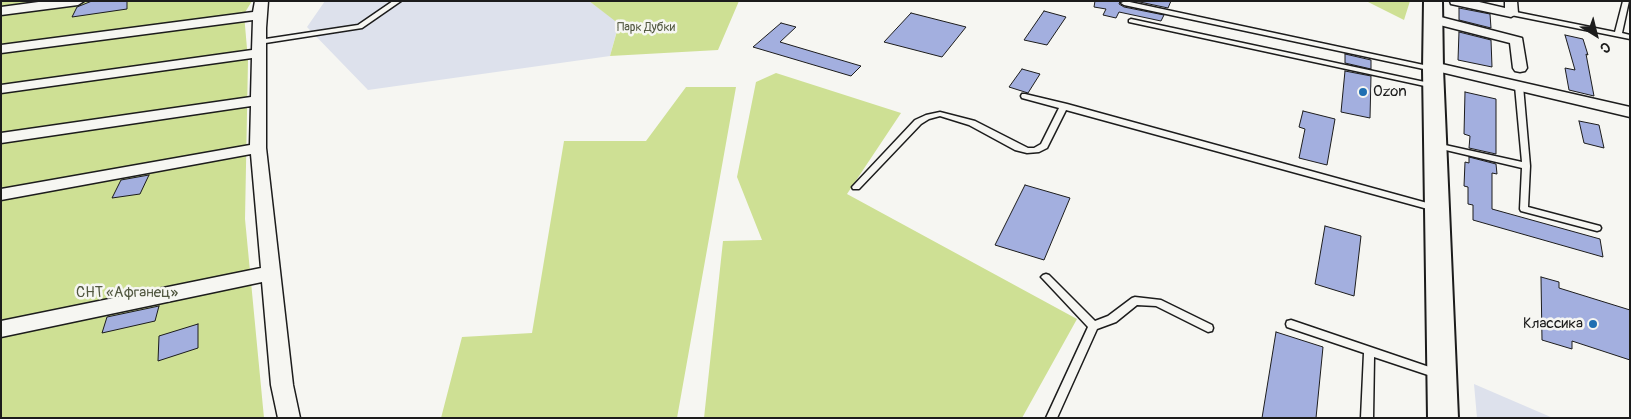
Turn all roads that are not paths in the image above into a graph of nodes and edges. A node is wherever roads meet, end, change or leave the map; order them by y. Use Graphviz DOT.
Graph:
graph roads {
  1 [pos="78,1"];
  2 [pos="398,1"];
  3 [pos="1456,1"];
  4 [pos="1626,1"];
  5 [pos="1124,3"];
  6 [pos="1511,7"];
  7 [pos="261,8"];
  8 [pos="1433,10"];
  9 [pos="1,11"];
  10 [pos="1132,21"];
  11 [pos="1618,34"];
  12 [pos="1630,37"];
  13 [pos="259,47"];
  14 [pos="1,49"];
  15 [pos="1520,68"];
  16 [pos="1433,74"];
  17 [pos="1519,86"];
  18 [pos="1,89"];
  19 [pos="1025,96"];
  20 [pos="258,100"];
  21 [pos="1064,106"];
  22 [pos="1630,112"];
  23 [pos="1,138"];
  24 [pos="1436,145"];
  25 [pos="258,148"];
  26 [pos="1526,166"];
  27 [pos="856,187"];
  28 [pos="1,195"];
  29 [pos="1438,209"];
  30 [pos="1597,228"];
  31 [pos="270,273"];
  32 [pos="1046,278"];
  33 [pos="1291,324"];
  34 [pos="1093,326"];
  35 [pos="1208,328"];
  36 [pos="1,329"];
  37 [pos="1369,351"];
  38 [pos="1442,375"];
  39 [pos="289,418"];
  40 [pos="1051,418"];
  41 [pos="1367,418"];
  42 [pos="1442,418"];
  1 -- 9 [label="street"];
  2 -- 13 [label="lane"];
  3 -- 6 [label="street"];
  4 -- 11 [label="lane"];
  5 -- 16 [label="lane"];
  6 -- 11 [label="lane"];
  7 -- 13 [label="street"];
  7 -- 14 [label="street"];
  8 -- 15 [label="street"];
  8 -- 16 [label="street"];
  10 -- 16 [label="lane"];
  11 -- 12 [label="lane"];
  13 -- 18 [label="street"];
  13 -- 20 [label="street"];
  16 -- 17 [label="street"];
  16 -- 24 [label="street"];
  17 -- 22 [label="street"];
  17 -- 26 [label="lane"];
  19 -- 21 [label="lane"];
  20 -- 23 [label="street"];
  20 -- 25 [label="street"];
  21 -- 27 [label="lane"];
  21 -- 29 [label="lane"];
  24 -- 26 [label="lane"];
  24 -- 29 [label="street"];
  25 -- 28 [label="street"];
  25 -- 31 [label="street"];
  26 -- 30 [label="lane"];
  29 -- 38 [label="street"];
  31 -- 36 [label="street"];
  31 -- 39 [label="street"];
  32 -- 34 [label="lane"];
  33 -- 37 [label="lane"];
  34 -- 35 [label="lane"];
  34 -- 40 [label="lane"];
  37 -- 38 [label="lane"];
  37 -- 41 [label="lane"];
  38 -- 42 [label="street"];
}
